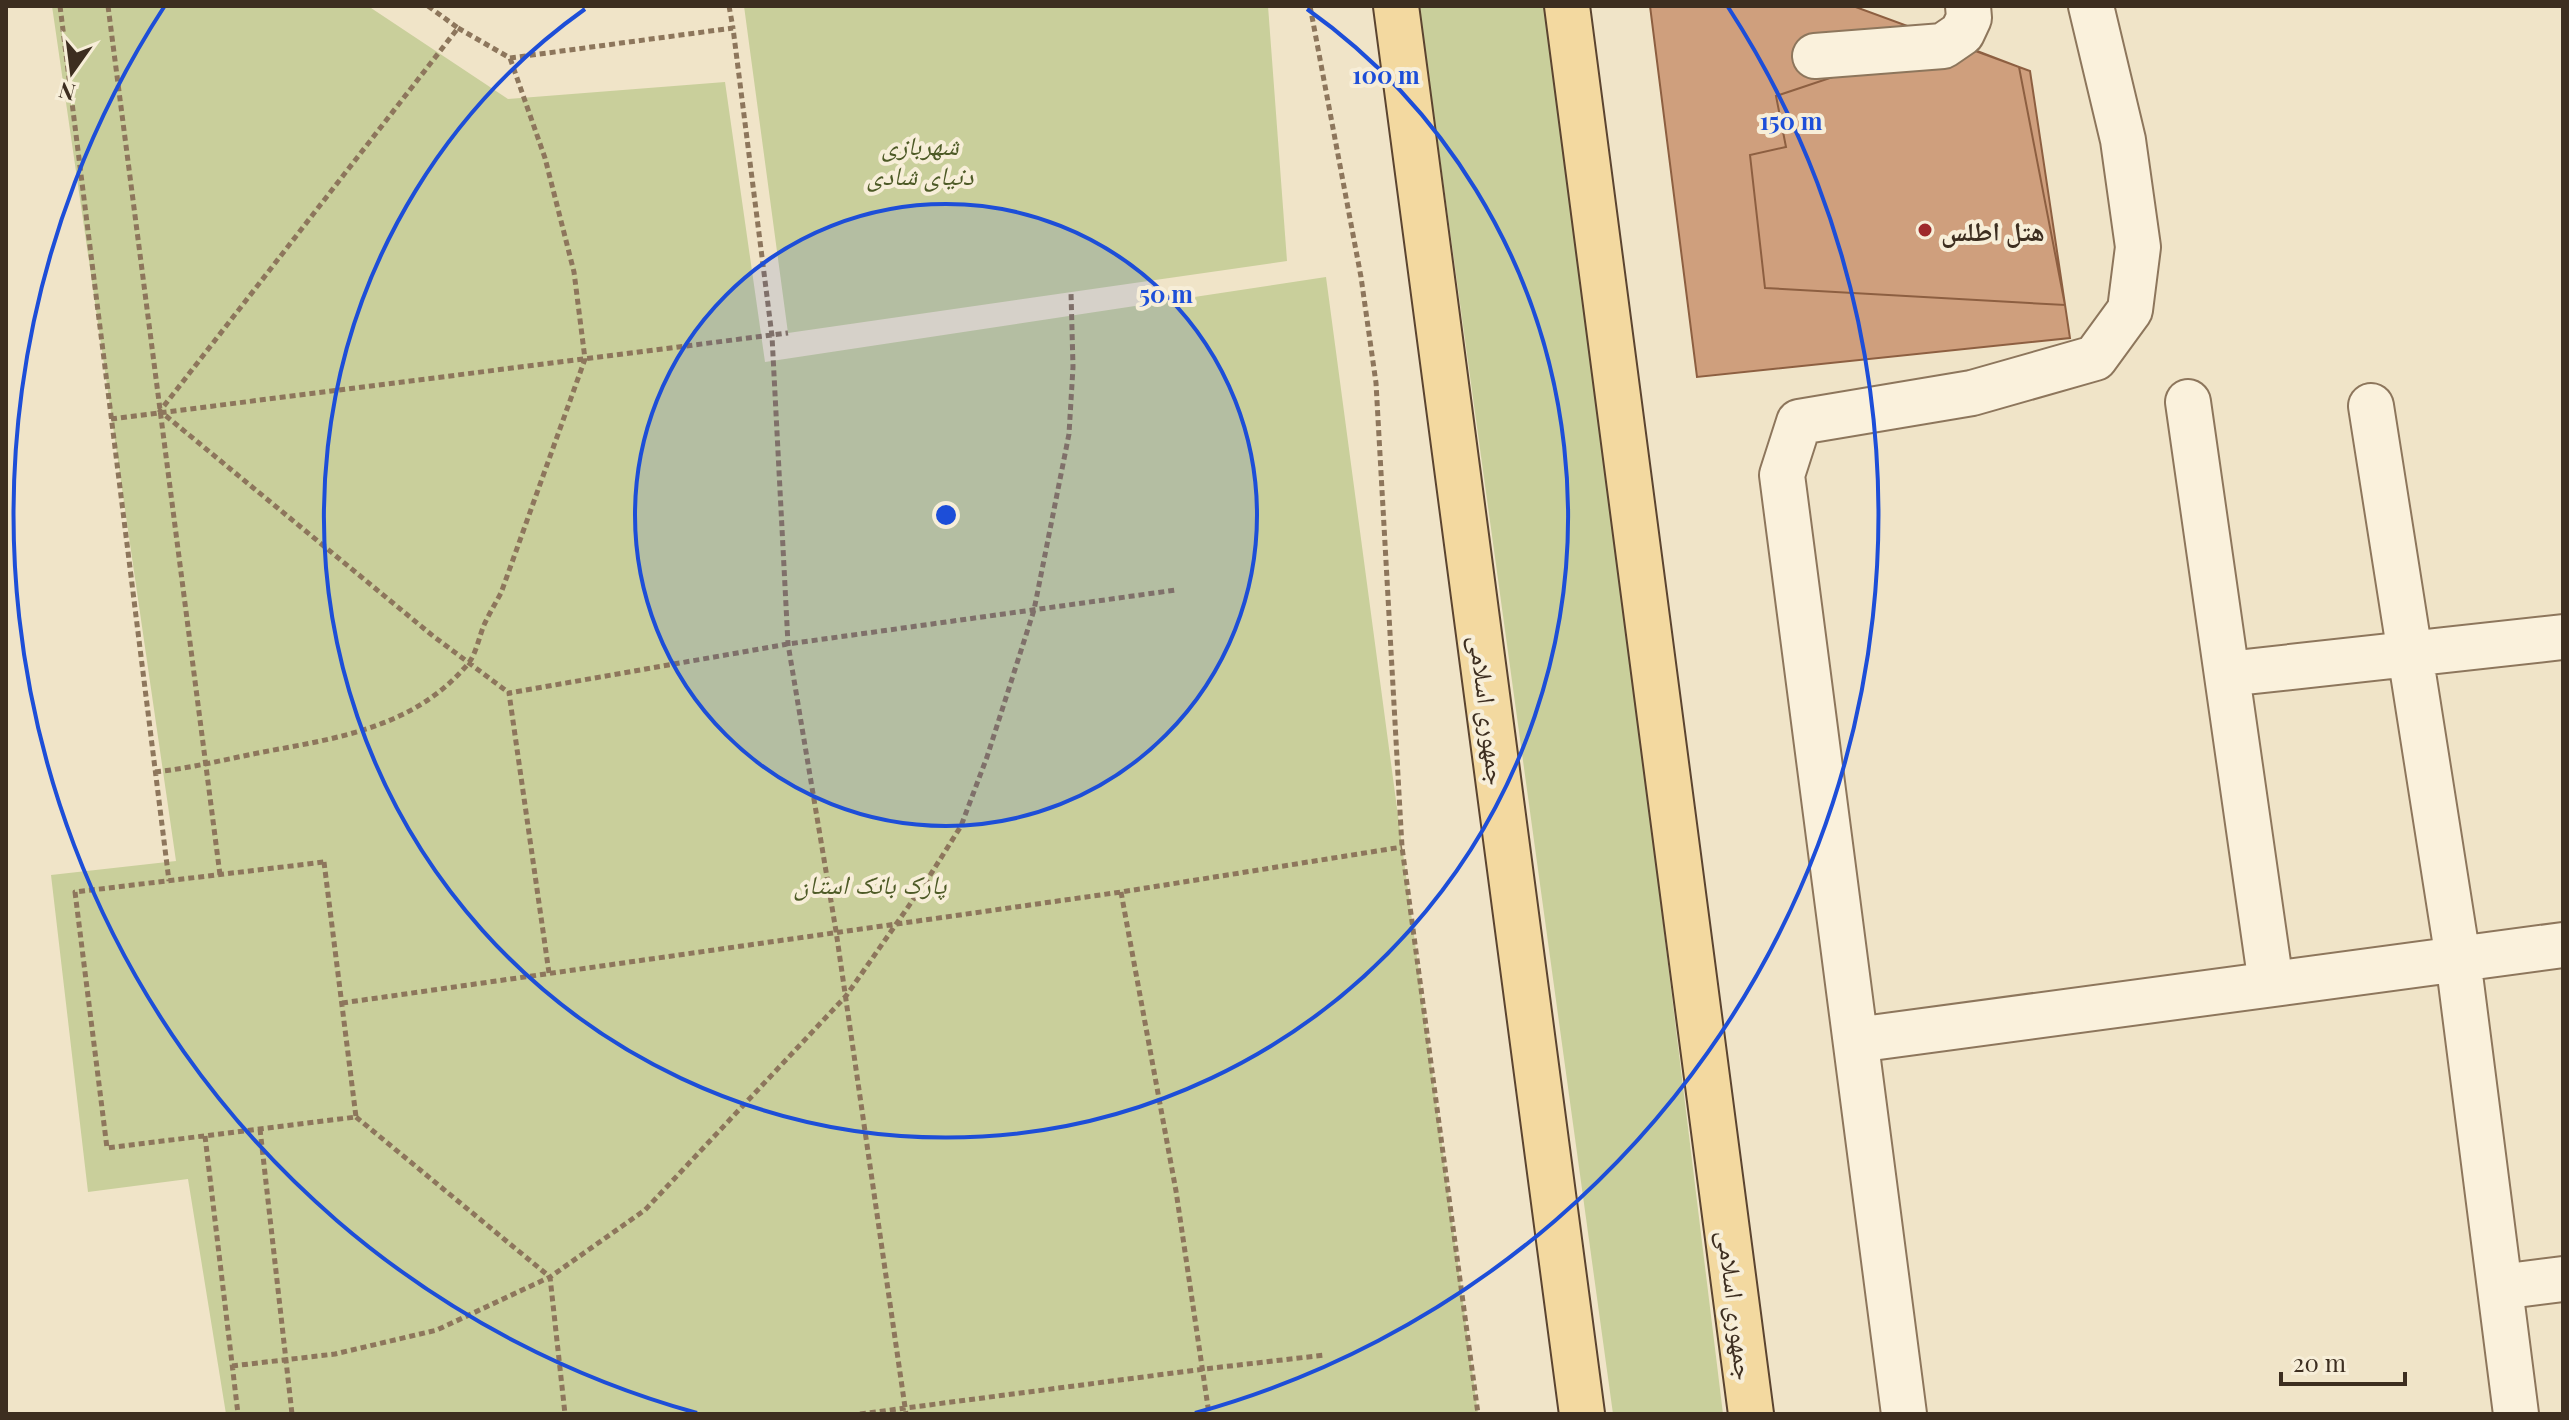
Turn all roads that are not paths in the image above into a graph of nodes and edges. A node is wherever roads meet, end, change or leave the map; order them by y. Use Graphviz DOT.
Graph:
graph roads {
  1 [pos="1396,6"];
  2 [pos="1567,6"];
  3 [pos="1968,6"];
  4 [pos="2091,6"];
  5 [pos="1815,56"];
  6 [pos="2188,402"];
  7 [pos="2371,406"];
  8 [pos="2563,637"];
  9 [pos="2410,654"];
  10 [pos="2227,674"];
  11 [pos="2563,945"];
  12 [pos="2458,959"];
  13 [pos="2271,984"];
  14 [pos="1856,1040"];
  15 [pos="2563,1279"];
  16 [pos="2500,1287"];
  17 [pos="1582,1414"];
  18 [pos="1751,1414"];
  19 [pos="1904,1414"];
  20 [pos="2516,1414"];
  1 -- 17 [label="main road, جمهوری اسلامی"];
  2 -- 18 [label="main road, جمهوری اسلامی"];
  3 -- 5 [label="street"];
  4 -- 14 [label="street"];
  6 -- 10 [label="street"];
  7 -- 9 [label="street"];
  8 -- 9 [label="street"];
  9 -- 10 [label="street"];
  9 -- 12 [label="street"];
  10 -- 13 [label="street"];
  11 -- 12 [label="street"];
  12 -- 13 [label="street"];
  12 -- 16 [label="street"];
  13 -- 14 [label="street"];
  14 -- 19 [label="street"];
  15 -- 16 [label="street"];
  16 -- 20 [label="street"];
}
